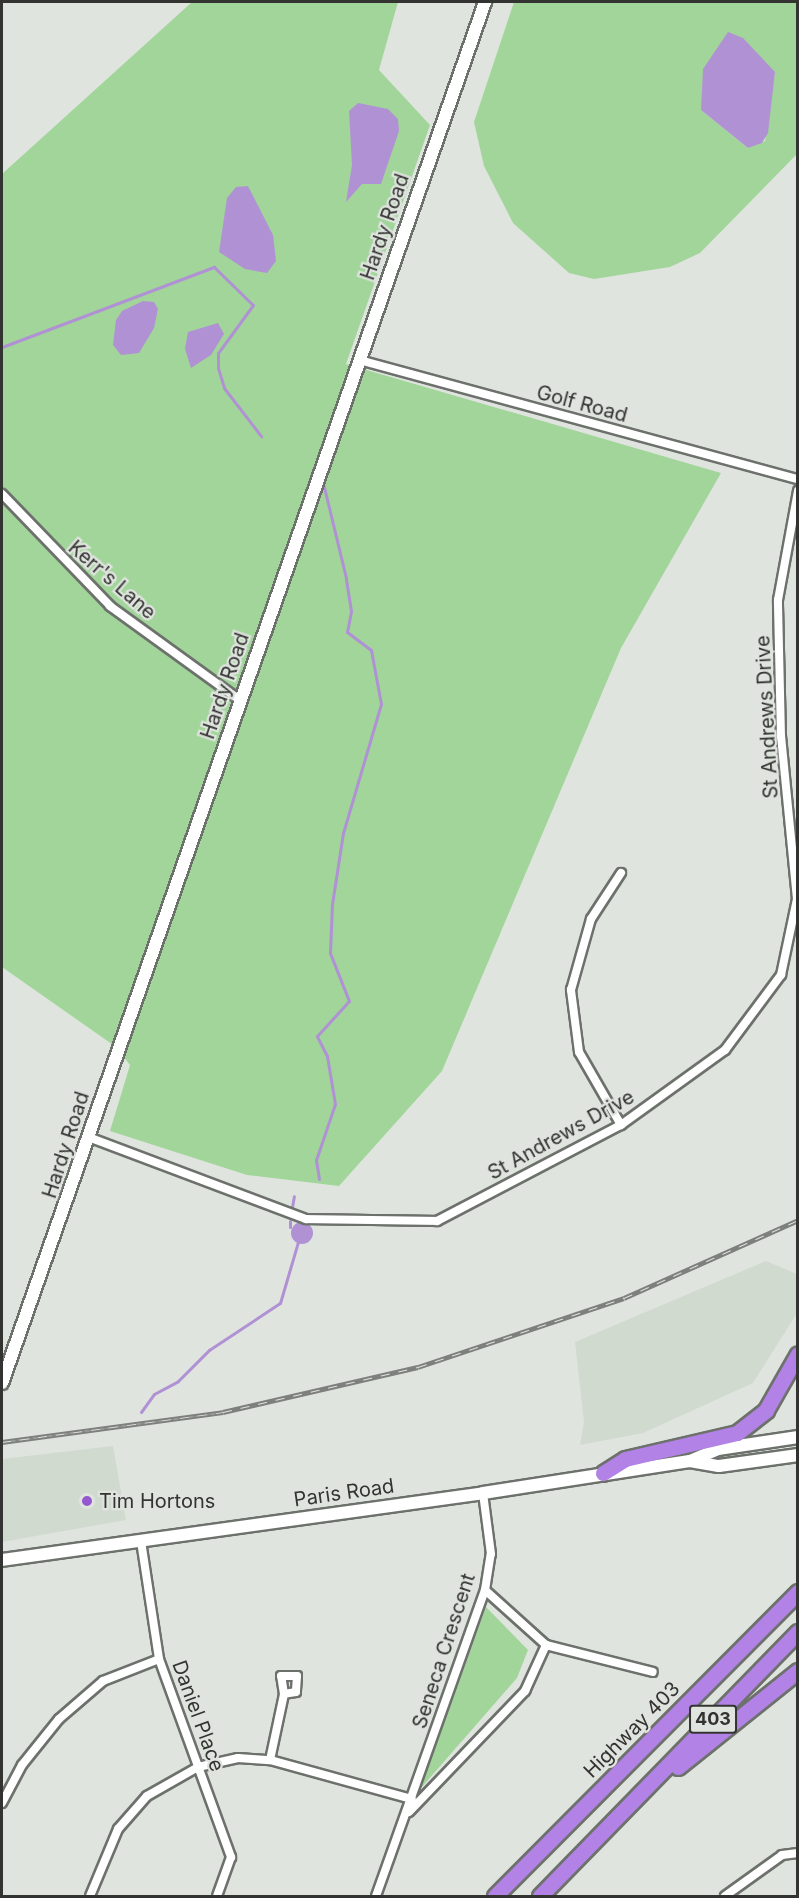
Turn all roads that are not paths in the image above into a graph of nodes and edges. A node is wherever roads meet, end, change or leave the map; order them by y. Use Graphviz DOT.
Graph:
graph roads {
  1 [pos="485,2"];
  2 [pos="359,360"];
  3 [pos="798,480"];
  4 [pos="798,491"];
  5 [pos="2,494"];
  6 [pos="240,700"];
  7 [pos="621,873"];
  8 [pos="621,1125"];
  9 [pos="88,1137"];
  10 [pos="798,1354"];
  11 [pos="2,1383"];
  12 [pos="798,1437"];
  13 [pos="798,1455"];
  14 [pos="690,1461"];
  15 [pos="603,1473"];
  16 [pos="483,1494"];
  17 [pos="141,1541"];
  18 [pos="2,1560"];
  19 [pos="485,1590"];
  20 [pos="798,1592"];
  21 [pos="798,1632"];
  22 [pos="546,1645"];
  23 [pos="159,1659"];
  24 [pos="798,1671"];
  25 [pos="653,1672"];
  26 [pos="284,1694"];
  27 [pos="270,1760"];
  28 [pos="198,1767"];
  29 [pos="412,1799"];
  30 [pos="2,1803"];
  31 [pos="628,1805"];
  32 [pos="406,1816"];
  33 [pos="798,1853"];
  34 [pos="90,1896"];
  35 [pos="217,1896"];
  36 [pos="376,1896"];
  37 [pos="495,1896"];
  38 [pos="540,1896"];
  39 [pos="725,1896"];
  1 -- 2 [label="main road, Hardy Road"];
  2 -- 3 [label="street, Golf Road"];
  2 -- 6 [label="main road, Hardy Road"];
  4 -- 8 [label="street, St Andrews Drive"];
  5 -- 6 [label="street, Kerr's Lane"];
  6 -- 9 [label="main road, Hardy Road"];
  7 -- 8 [label="street"];
  8 -- 9 [label="street, St Andrews Drive"];
  9 -- 11 [label="main road, Hardy Road"];
  10 -- 15 [label="highway"];
  12 -- 14 [label="main road, Paris Road"];
  13 -- 14 [label="main road, Paris Road"];
  14 -- 15 [label="main road, Paris Road"];
  15 -- 16 [label="main road, Paris Road"];
  16 -- 17 [label="main road, Paris Road"];
  16 -- 19 [label="street, Seneca Crescent"];
  17 -- 18 [label="main road, Paris Road"];
  17 -- 23 [label="street, Daniel Place"];
  19 -- 22 [label="street"];
  19 -- 29 [label="street, Seneca Crescent"];
  20 -- 37 [label="highway, Highway 403 / 403"];
  21 -- 31 [label="highway, 403"];
  22 -- 25 [label="street"];
  22 -- 32 [label="street, Seneca Crescent"];
  23 -- 28 [label="street, Daniel Place"];
  23 -- 30 [label="street"];
  24 -- 31 [label="highway"];
  26 -- 27 [label="street"];
  27 -- 28 [label="street"];
  27 -- 29 [label="street"];
  28 -- 34 [label="street"];
  28 -- 35 [label="street, Daniel Place"];
  29 -- 32 [label="street, Seneca Crescent"];
  31 -- 38 [label="highway, 403"];
  32 -- 36 [label="street, Seneca Crescent"];
  33 -- 39 [label="street"];
}
